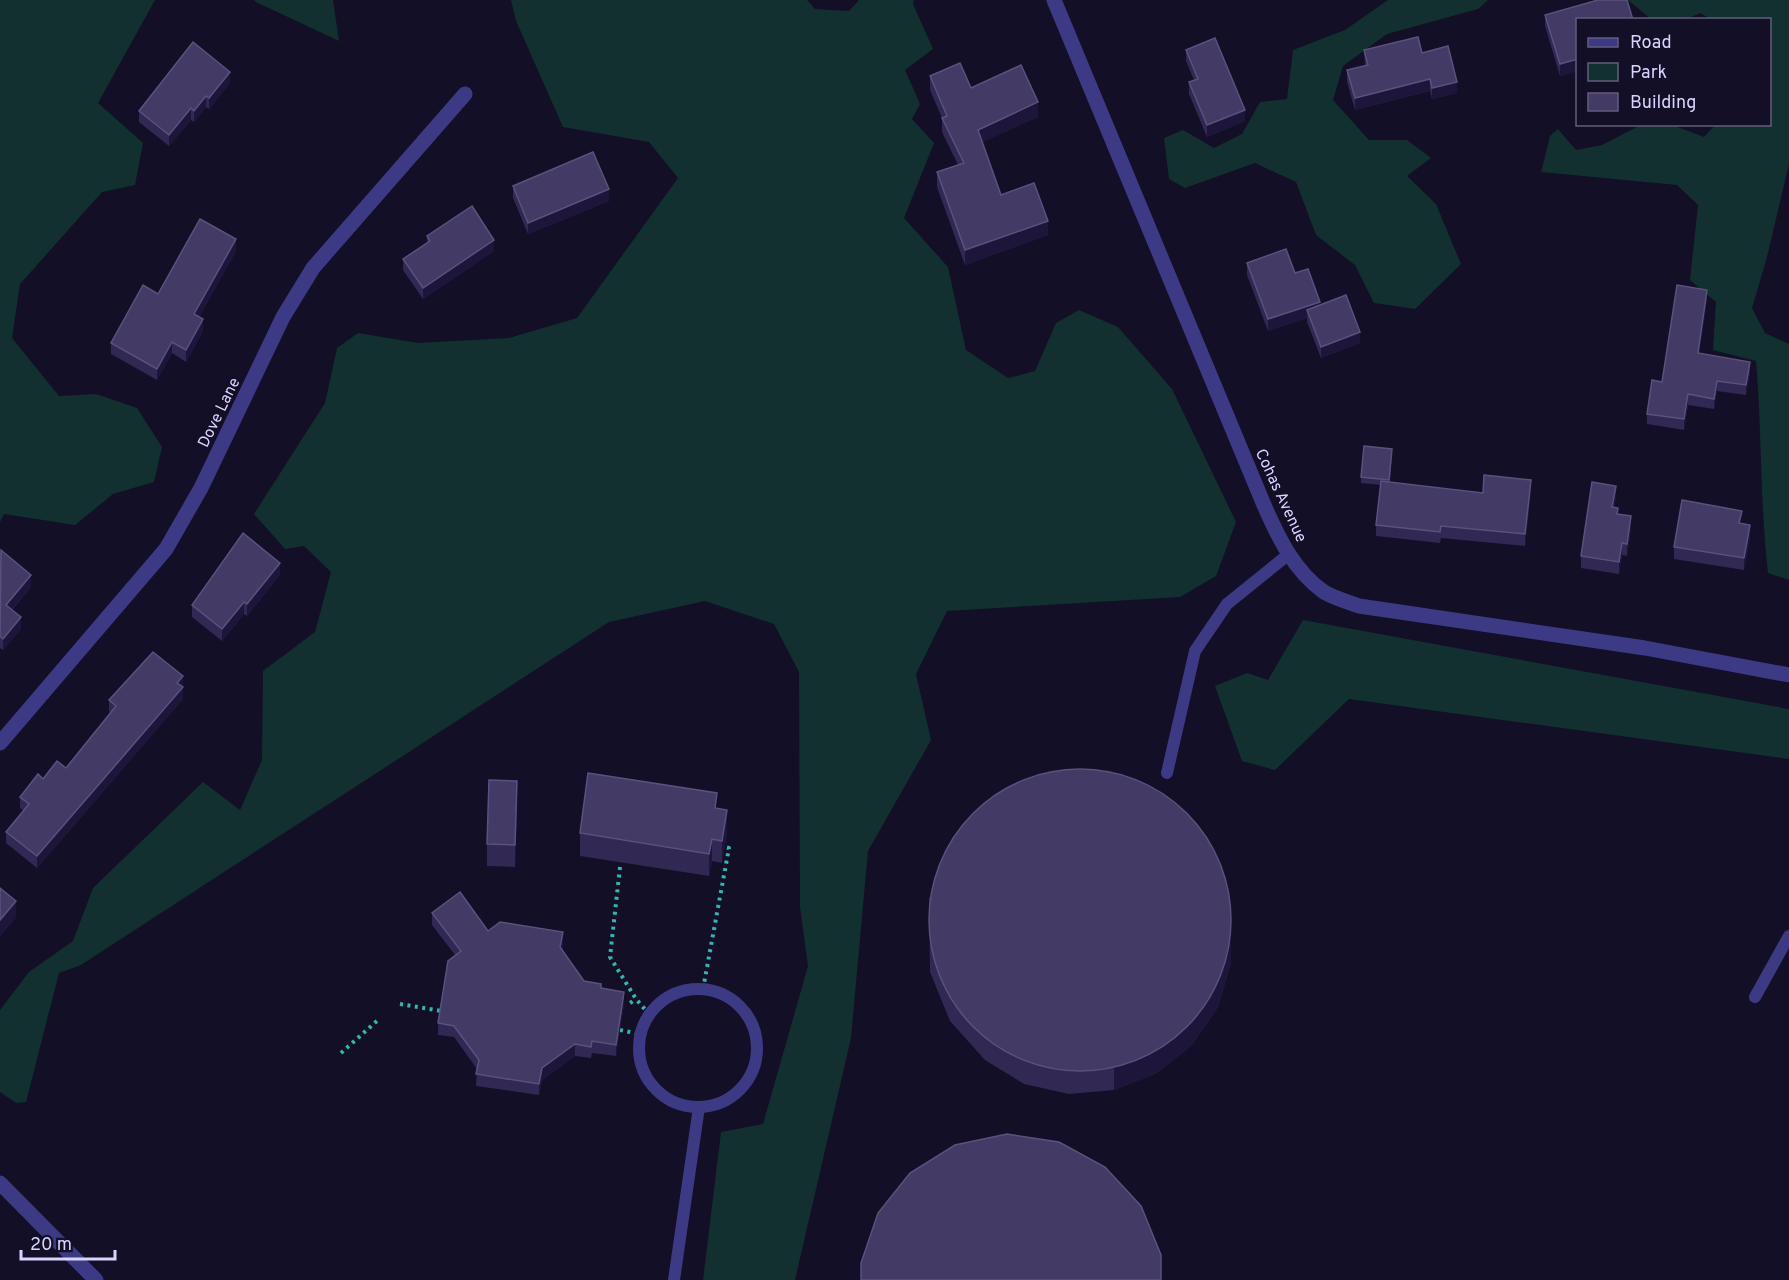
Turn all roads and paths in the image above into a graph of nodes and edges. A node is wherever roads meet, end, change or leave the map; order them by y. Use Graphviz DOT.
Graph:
graph roads {
  1 [pos="1053,0"];
  2 [pos="465,94"];
  3 [pos="1289,554"];
  4 [pos="1789,675"];
  5 [pos="0,743"];
  6 [pos="1167,773"];
  7 [pos="725,848"];
  8 [pos="620,867"];
  9 [pos="1789,936"];
  10 [pos="704,989"];
  11 [pos="1755,997"];
  12 [pos="636,999"];
  13 [pos="400,1004"];
  14 [pos="630,1004"];
  15 [pos="442,1011"];
  16 [pos="649,1014"];
  17 [pos="377,1021"];
  18 [pos="620,1030"];
  19 [pos="640,1034"];
  20 [pos="341,1053"];
  21 [pos="699,1107"];
  22 [pos="0,1183"];
  23 [pos="96,1280"];
  24 [pos="674,1280"];
  1 -- 3 [label="street, Cohas Avenue"];
  2 -- 5 [label="street, Dove Lane"];
  3 -- 4 [label="street, Cohas Avenue"];
  3 -- 6 [label="lane"];
  7 -- 10 [label="path"];
  8 -- 12 [label="path"];
  9 -- 11 [label="lane"];
  10 -- 16 [label="lane"];
  10 -- 21 [label="lane"];
  12 -- 14 [label="path"];
  12 -- 16 [label="path"];
  13 -- 15 [label="path"];
  16 -- 19 [label="lane"];
  17 -- 20 [label="path"];
  18 -- 19 [label="path"];
  19 -- 21 [label="lane"];
  21 -- 24 [label="lane"];
  22 -- 23 [label="street"];
}
